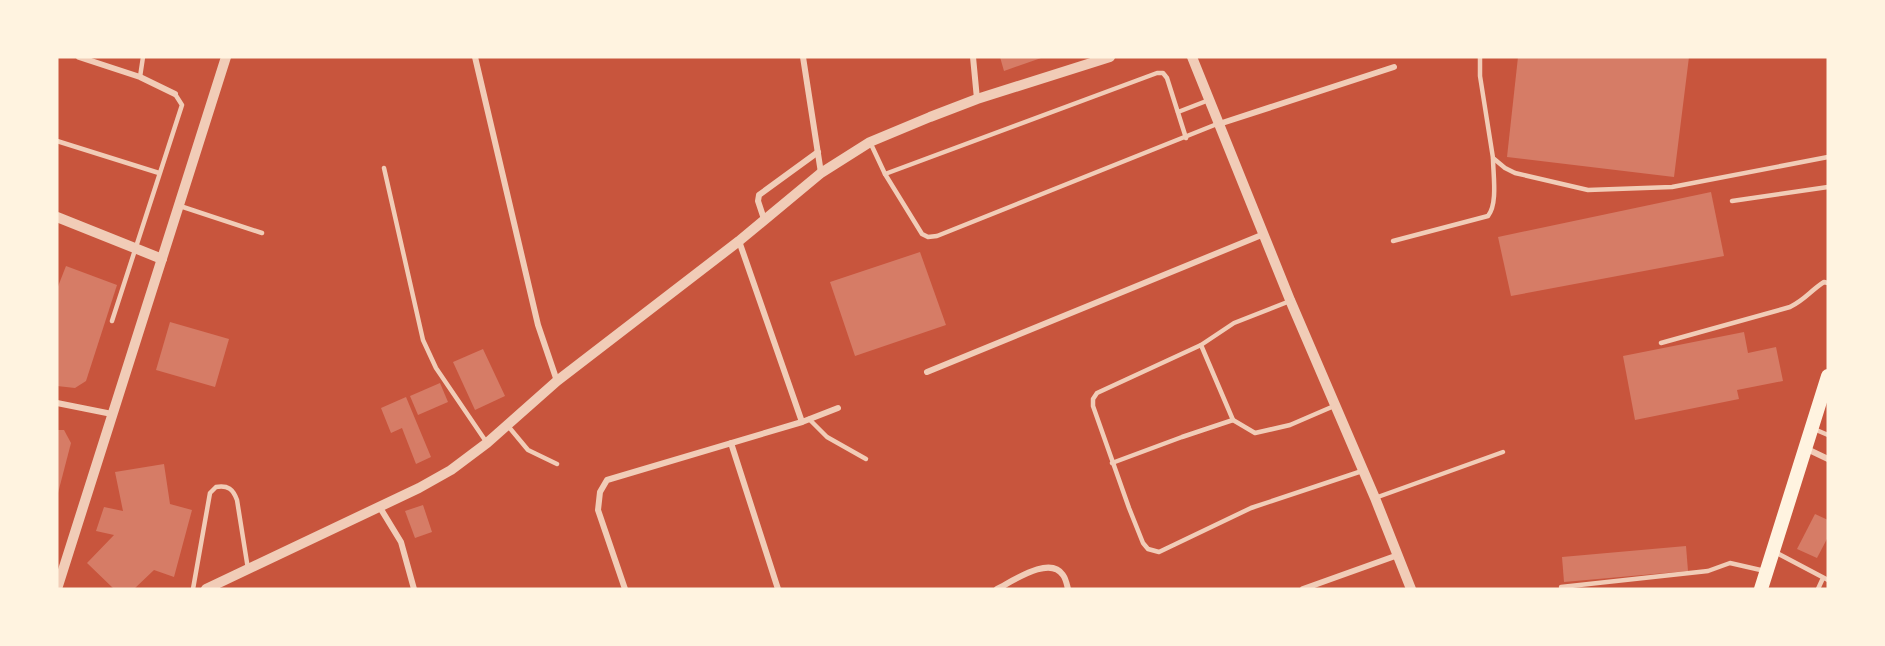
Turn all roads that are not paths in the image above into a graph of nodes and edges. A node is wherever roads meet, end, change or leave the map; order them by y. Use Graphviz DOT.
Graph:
graph roads {
  1 [pos="79,57"];
  2 [pos="142,57"];
  3 [pos="226,57"];
  4 [pos="475,57"];
  5 [pos="803,57"];
  6 [pos="973,57"];
  7 [pos="1110,57"];
  8 [pos="1192,57"];
  9 [pos="1480,57"];
  10 [pos="1394,67"];
  11 [pos="140,77"];
  12 [pos="175,94"];
  13 [pos="978,99"];
  14 [pos="1209,100"];
  15 [pos="1178,112"];
  16 [pos="1219,124"];
  17 [pos="1186,138"];
  18 [pos="57,141"];
  19 [pos="870,142"];
  20 [pos="818,152"];
  21 [pos="1828,157"];
  22 [pos="1493,158"];
  23 [pos="384,168"];
  24 [pos="159,172"];
  25 [pos="821,173"];
  26 [pos="885,174"];
  27 [pos="1828,187"];
  28 [pos="1732,201"];
  29 [pos="180,206"];
  30 [pos="57,217"];
  31 [pos="764,219"];
  32 [pos="262,233"];
  33 [pos="1264,234"];
  34 [pos="739,241"];
  35 [pos="1393,241"];
  36 [pos="135,247"];
  37 [pos="162,259"];
  38 [pos="1828,283"];
  39 [pos="1290,300"];
  40 [pos="112,321"];
  41 [pos="1661,343"];
  42 [pos="1200,345"];
  43 [pos="927,372"];
  44 [pos="1828,378"];
  45 [pos="557,381"];
  46 [pos="57,403"];
  47 [pos="1335,406"];
  48 [pos="838,408"];
  49 [pos="112,414"];
  50 [pos="809,419"];
  51 [pos="1233,420"];
  52 [pos="802,422"];
  53 [pos="507,424"];
  54 [pos="1811,428"];
  55 [pos="1828,435"];
  56 [pos="487,443"];
  57 [pos="731,443"];
  58 [pos="1805,448"];
  59 [pos="1503,452"];
  60 [pos="867,459"];
  61 [pos="1828,459"];
  62 [pos="1112,463"];
  63 [pos="557,464"];
  64 [pos="1362,471"];
  65 [pos="1375,498"];
  66 [pos="379,506"];
  67 [pos="1772,550"];
  68 [pos="1398,555"];
  69 [pos="248,569"];
  70 [pos="1766,571"];
  71 [pos="1826,579"];
  72 [pos="1562,587"];
  73 [pos="57,589"];
  74 [pos="193,589"];
  75 [pos="206,589"];
  76 [pos="414,589"];
  77 [pos="625,589"];
  78 [pos="778,589"];
  79 [pos="997,589"];
  80 [pos="1068,589"];
  81 [pos="1304,589"];
  82 [pos="1411,589"];
  83 [pos="1761,589"];
  84 [pos="1818,589"];
  1 -- 11 [label="street"];
  2 -- 11 [label="lane"];
  3 -- 29 [label="street"];
  4 -- 45 [label="street"];
  5 -- 20 [label="street"];
  6 -- 13 [label="street"];
  7 -- 13 [label="street"];
  8 -- 14 [label="street"];
  9 -- 22 [label="lane"];
  10 -- 16 [label="street"];
  11 -- 12 [label="street"];
  12 -- 24 [label="lane"];
  13 -- 19 [label="street"];
  14 -- 15 [label="lane"];
  14 -- 16 [label="street"];
  15 -- 17 [label="lane"];
  15 -- 26 [label="lane"];
  16 -- 17 [label="lane"];
  16 -- 33 [label="street"];
  17 -- 26 [label="lane"];
  18 -- 24 [label="lane"];
  19 -- 25 [label="street"];
  19 -- 26 [label="lane"];
  20 -- 25 [label="street"];
  20 -- 31 [label="street"];
  21 -- 22 [label="lane"];
  22 -- 35 [label="lane"];
  23 -- 56 [label="lane"];
  24 -- 36 [label="lane"];
  25 -- 31 [label="street"];
  27 -- 28 [label="lane"];
  29 -- 32 [label="lane"];
  29 -- 37 [label="street"];
  30 -- 36 [label="street"];
  31 -- 34 [label="street"];
  33 -- 39 [label="street"];
  33 -- 43 [label="street"];
  34 -- 45 [label="street"];
  34 -- 52 [label="street"];
  36 -- 37 [label="street"];
  36 -- 40 [label="lane"];
  37 -- 49 [label="street"];
  38 -- 41 [label="lane"];
  39 -- 42 [label="lane"];
  39 -- 47 [label="street"];
  42 -- 51 [label="lane"];
  42 -- 62 [label="lane"];
  44 -- 54 [label="main road"];
  45 -- 53 [label="street"];
  46 -- 49 [label="street"];
  47 -- 51 [label="lane"];
  47 -- 64 [label="street"];
  48 -- 50 [label="street"];
  49 -- 73 [label="street"];
  50 -- 52 [label="street"];
  50 -- 60 [label="lane"];
  51 -- 62 [label="lane"];
  52 -- 57 [label="street"];
  53 -- 56 [label="street"];
  53 -- 63 [label="lane"];
  54 -- 55 [label="lane"];
  54 -- 58 [label="main road"];
  56 -- 66 [label="street"];
  57 -- 77 [label="street"];
  57 -- 78 [label="street"];
  58 -- 61 [label="street"];
  58 -- 67 [label="main road"];
  59 -- 65 [label="lane"];
  62 -- 64 [label="lane"];
  64 -- 65 [label="street"];
  65 -- 68 [label="street"];
  66 -- 69 [label="street"];
  66 -- 76 [label="street"];
  67 -- 70 [label="main road"];
  67 -- 71 [label="lane"];
  68 -- 81 [label="street"];
  68 -- 82 [label="street"];
  69 -- 74 [label="lane"];
  69 -- 75 [label="street"];
  70 -- 72 [label="lane"];
  70 -- 83 [label="main road"];
  71 -- 84 [label="lane"];
  79 -- 80 [label="street"];
}
